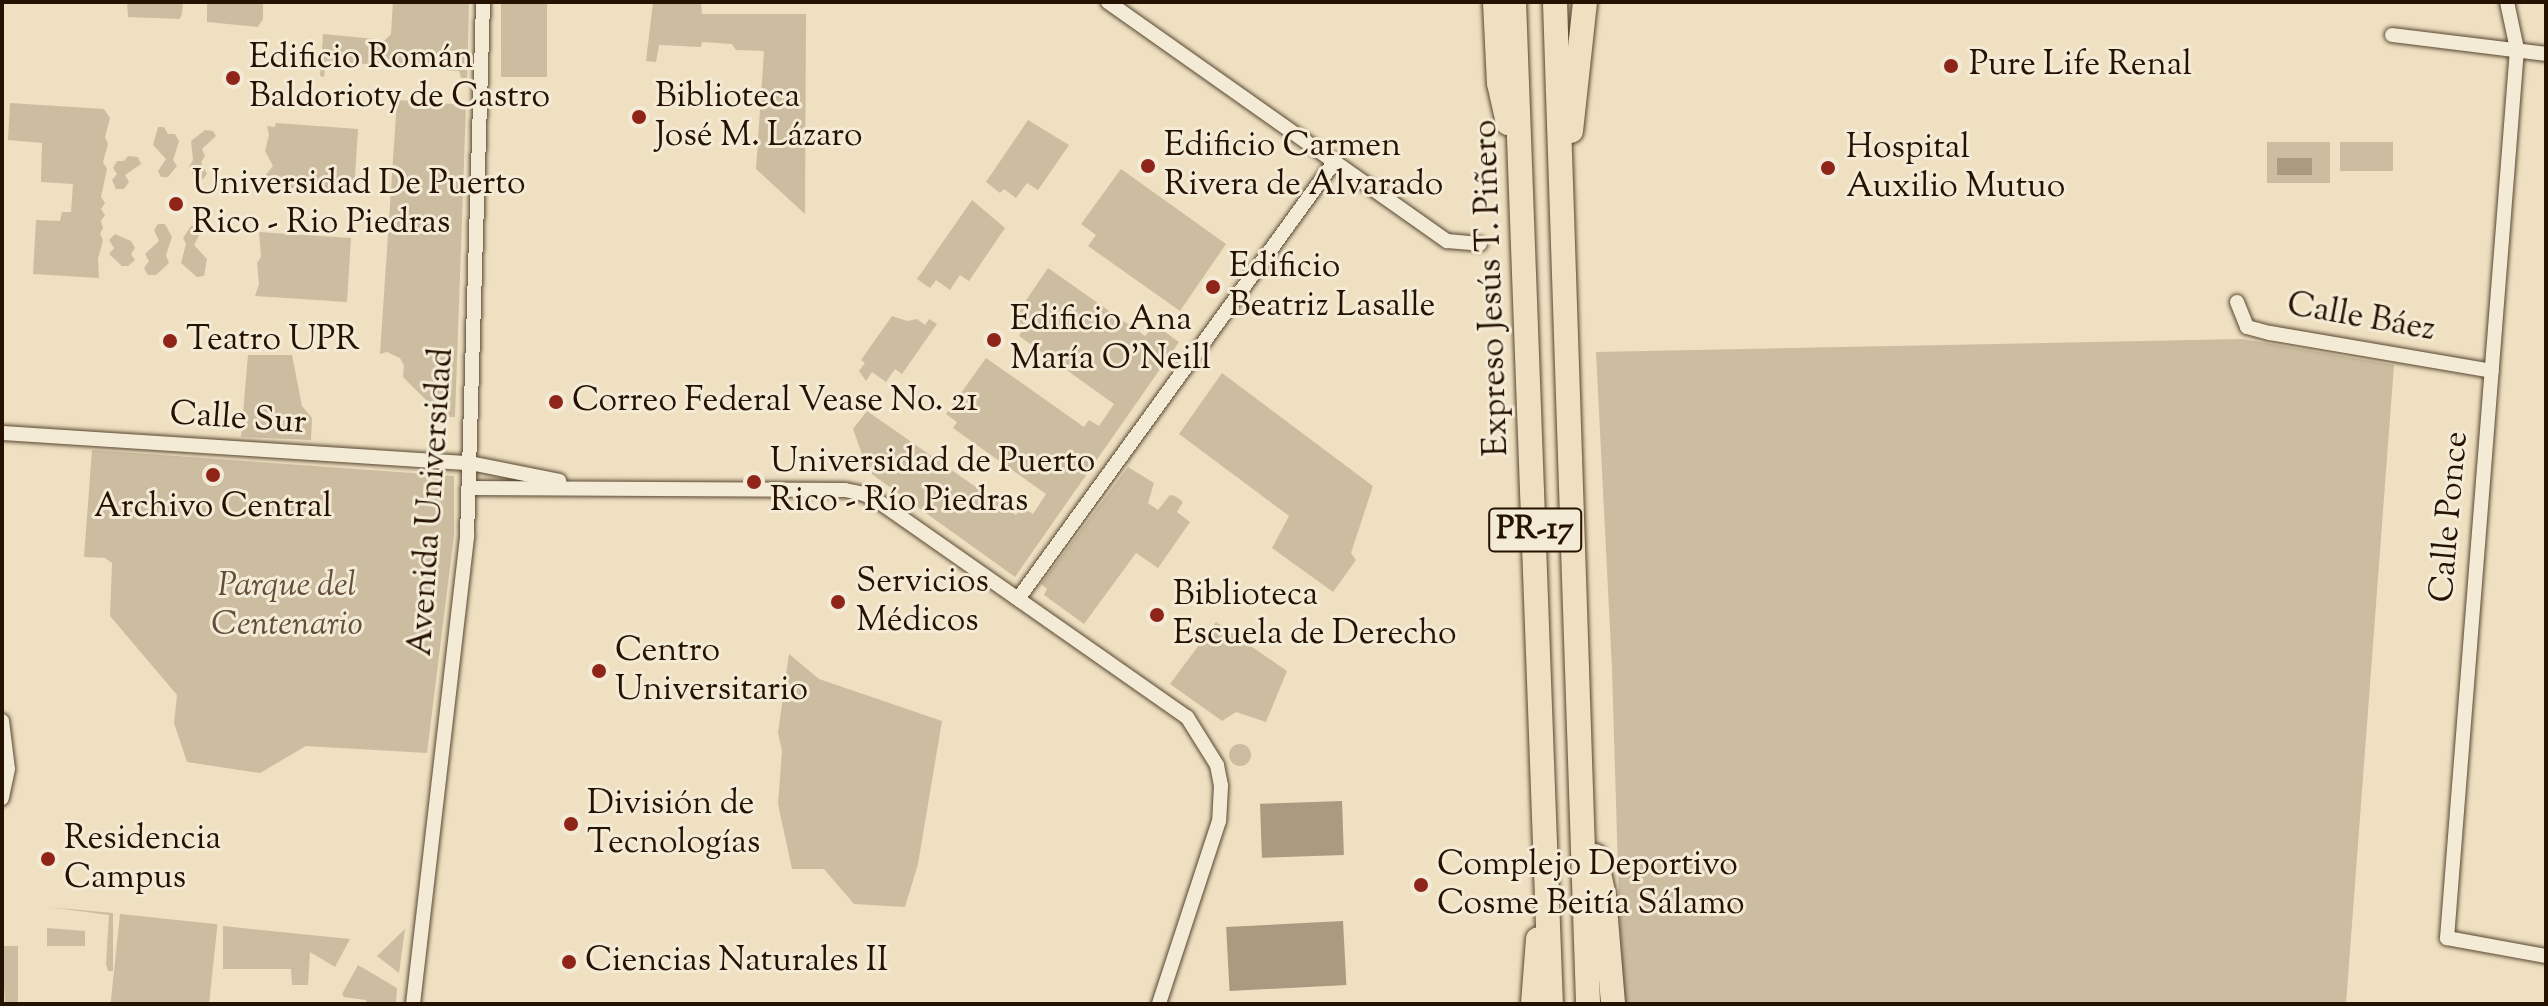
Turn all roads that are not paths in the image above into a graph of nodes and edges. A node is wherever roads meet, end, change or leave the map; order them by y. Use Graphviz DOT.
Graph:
graph roads {
  1 [pos="483,2"];
  2 [pos="1108,2"];
  3 [pos="1495,2"];
  4 [pos="1514,2"];
  5 [pos="1555,2"];
  6 [pos="1585,2"];
  7 [pos="2507,2"];
  8 [pos="2392,35"];
  9 [pos="2517,49"];
  10 [pos="2546,54"];
  11 [pos="1335,161"];
  12 [pos="1563,193"];
  13 [pos="1523,194"];
  14 [pos="1480,244"];
  15 [pos="2237,302"];
  16 [pos="2492,371"];
  17 [pos="2,433"];
  18 [pos="470,463"];
  19 [pos="587,487"];
  20 [pos="470,488"];
  21 [pos="1018,599"];
  22 [pos="2,721"];
  23 [pos="2,798"];
  24 [pos="1583,805"];
  25 [pos="1547,866"];
  26 [pos="2546,956"];
  27 [pos="413,1004"];
  28 [pos="1159,1004"];
  29 [pos="1533,1004"];
  30 [pos="1551,1004"];
  31 [pos="1588,1004"];
  32 [pos="1613,1004"];
  1 -- 18 [label="street, Avenida Universidad"];
  2 -- 11 [label="street"];
  3 -- 13 [label="highway"];
  4 -- 13 [label="highway, Expreso Jesús T. Piñero / PR-17"];
  5 -- 12 [label="highway, PR-17"];
  6 -- 12 [label="highway"];
  7 -- 9 [label="street, Calle Ponce"];
  8 -- 9 [label="street"];
  9 -- 10 [label="street"];
  9 -- 16 [label="street, Calle Ponce"];
  11 -- 14 [label="street"];
  11 -- 21 [label="street"];
  12 -- 24 [label="highway, PR-17"];
  13 -- 25 [label="highway, Expreso Jesús T. Piñero / PR-17"];
  15 -- 16 [label="street, Calle Báez"];
  16 -- 26 [label="street, Calle Ponce"];
  17 -- 18 [label="street, Calle Sur"];
  18 -- 19 [label="street, Calle Sur"];
  18 -- 20 [label="street, Avenida Universidad"];
  19 -- 20 [label="street"];
  19 -- 21 [label="street"];
  20 -- 27 [label="street, Avenida Universidad"];
  21 -- 28 [label="street"];
  22 -- 23 [label="street"];
  24 -- 31 [label="highway, PR-17"];
  24 -- 32 [label="highway"];
  25 -- 29 [label="highway"];
  25 -- 30 [label="highway, Expreso Jesús T. Piñero / PR-17"];
}
